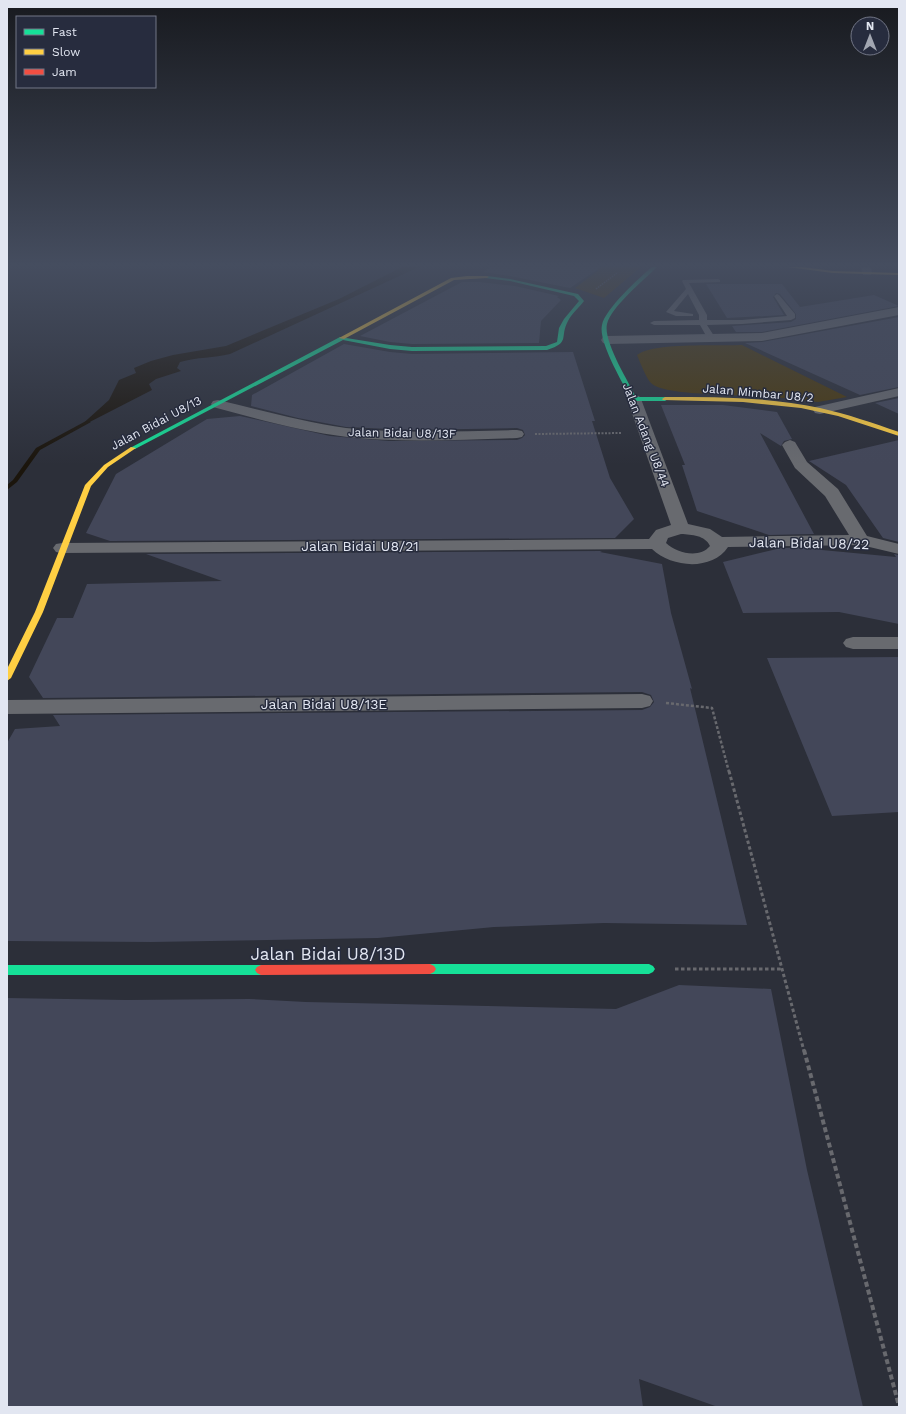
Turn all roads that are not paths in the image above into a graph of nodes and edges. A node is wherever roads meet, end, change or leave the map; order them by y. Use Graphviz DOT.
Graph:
graph roads {
  1 [pos="351,333"];
  2 [pos="562,333"];
  3 [pos="605,333"];
  4 [pos="709,333"];
  5 [pos="783,333"];
  6 [pos="342,338"];
  7 [pos="712,339"];
  8 [pos="607,340"];
  9 [pos="899,392"];
  10 [pos="634,399"];
  11 [pos="218,404"];
  12 [pos="820,410"];
  13 [pos="517,434"];
  14 [pos="899,434"];
  15 [pos="790,445"];
  16 [pos="681,529"];
  17 [pos="861,540"];
  18 [pos="718,542"];
  19 [pos="658,544"];
  20 [pos="62,548"];
  21 [pos="899,549"];
  22 [pos="853,643"];
  23 [pos="899,644"];
  24 [pos="7,678"];
  25 [pos="642,701"];
  26 [pos="7,706"];
  27 [pos="649,969"];
  28 [pos="7,970"];
  1 -- 6 [label="street, Jalan Bidai U8/13"];
  2 -- 6 [label="street, Jalan Bidai U8/13"];
  3 -- 8 [label="street, Jalan Adang U8/44"];
  4 -- 7 [label="lane"];
  5 -- 7 [label="street"];
  6 -- 11 [label="street, Jalan Bidai U8/13"];
  7 -- 8 [label="street"];
  8 -- 10 [label="street, Jalan Adang U8/44"];
  9 -- 12 [label="street"];
  10 -- 12 [label="street, Jalan Mimbar U8/2"];
  10 -- 16 [label="street, Jalan Adang U8/44"];
  11 -- 13 [label="street, Jalan Bidai U8/13F"];
  11 -- 20 [label="street, Jalan Bidai U8/13"];
  12 -- 14 [label="street, Jalan Mimbar U8/2"];
  15 -- 17 [label="street"];
  16 -- 18 [label="street"];
  16 -- 19 [label="street"];
  17 -- 18 [label="street, Jalan Bidai U8/22"];
  17 -- 21 [label="street, Jalan Bidai U8/22"];
  18 -- 19 [label="street"];
  19 -- 20 [label="street, Jalan Bidai U8/21"];
  20 -- 24 [label="street, Jalan Bidai U8/13"];
  22 -- 23 [label="street"];
  25 -- 26 [label="street, Jalan Bidai U8/13E"];
  27 -- 28 [label="street, Jalan Bidai U8/13D"];
}
